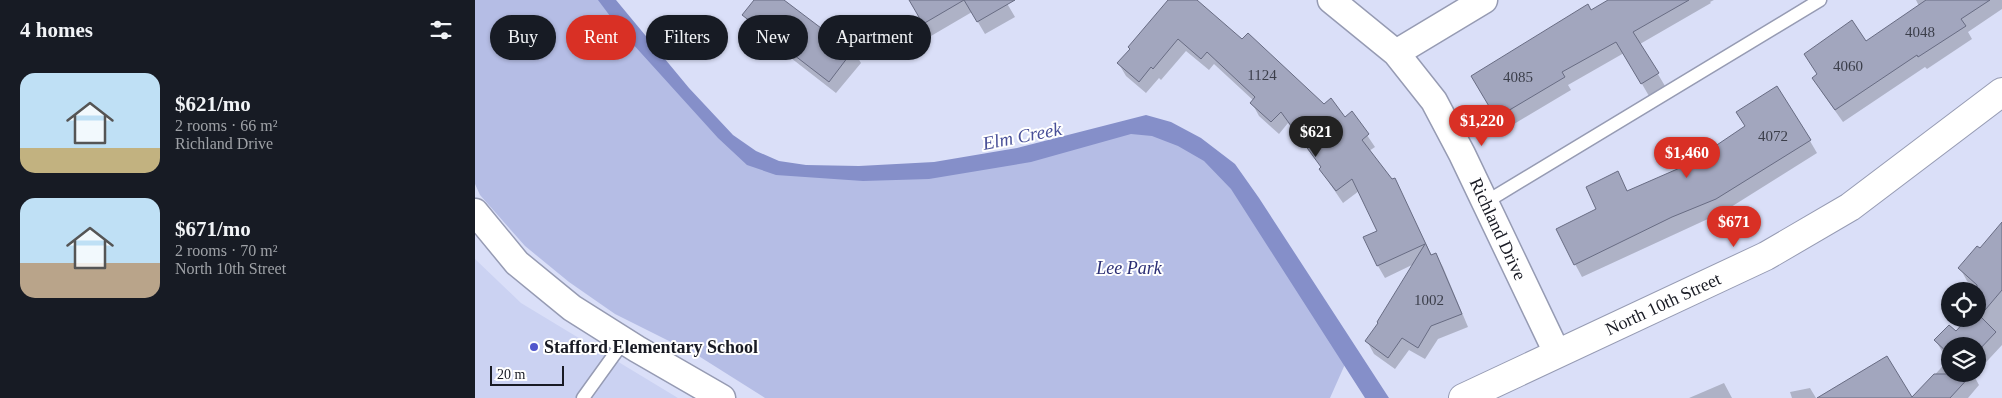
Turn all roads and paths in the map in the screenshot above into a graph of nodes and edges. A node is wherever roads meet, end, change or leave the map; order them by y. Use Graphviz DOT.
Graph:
graph roads {
  1 [pos="1331,0"];
  2 [pos="1484,0"];
  3 [pos="1820,0"];
  4 [pos="1396,53"];
  5 [pos="2002,92"];
  6 [pos="1486,202"];
  7 [pos="475,212"];
  8 [pos="624,341"];
  9 [pos="1557,353"];
  10 [pos="583,398"];
  11 [pos="722,398"];
  12 [pos="1463,398"];
  1 -- 4 [label="street, Richland Drive"];
  2 -- 4 [label="street"];
  3 -- 6 [label="lane"];
  4 -- 6 [label="street, Richland Drive"];
  5 -- 9 [label="main road, North 10th Street"];
  6 -- 9 [label="street, Richland Drive"];
  7 -- 8 [label="street"];
  8 -- 10 [label="lane"];
  8 -- 11 [label="street"];
  9 -- 12 [label="main road, North 10th Street"];
}
